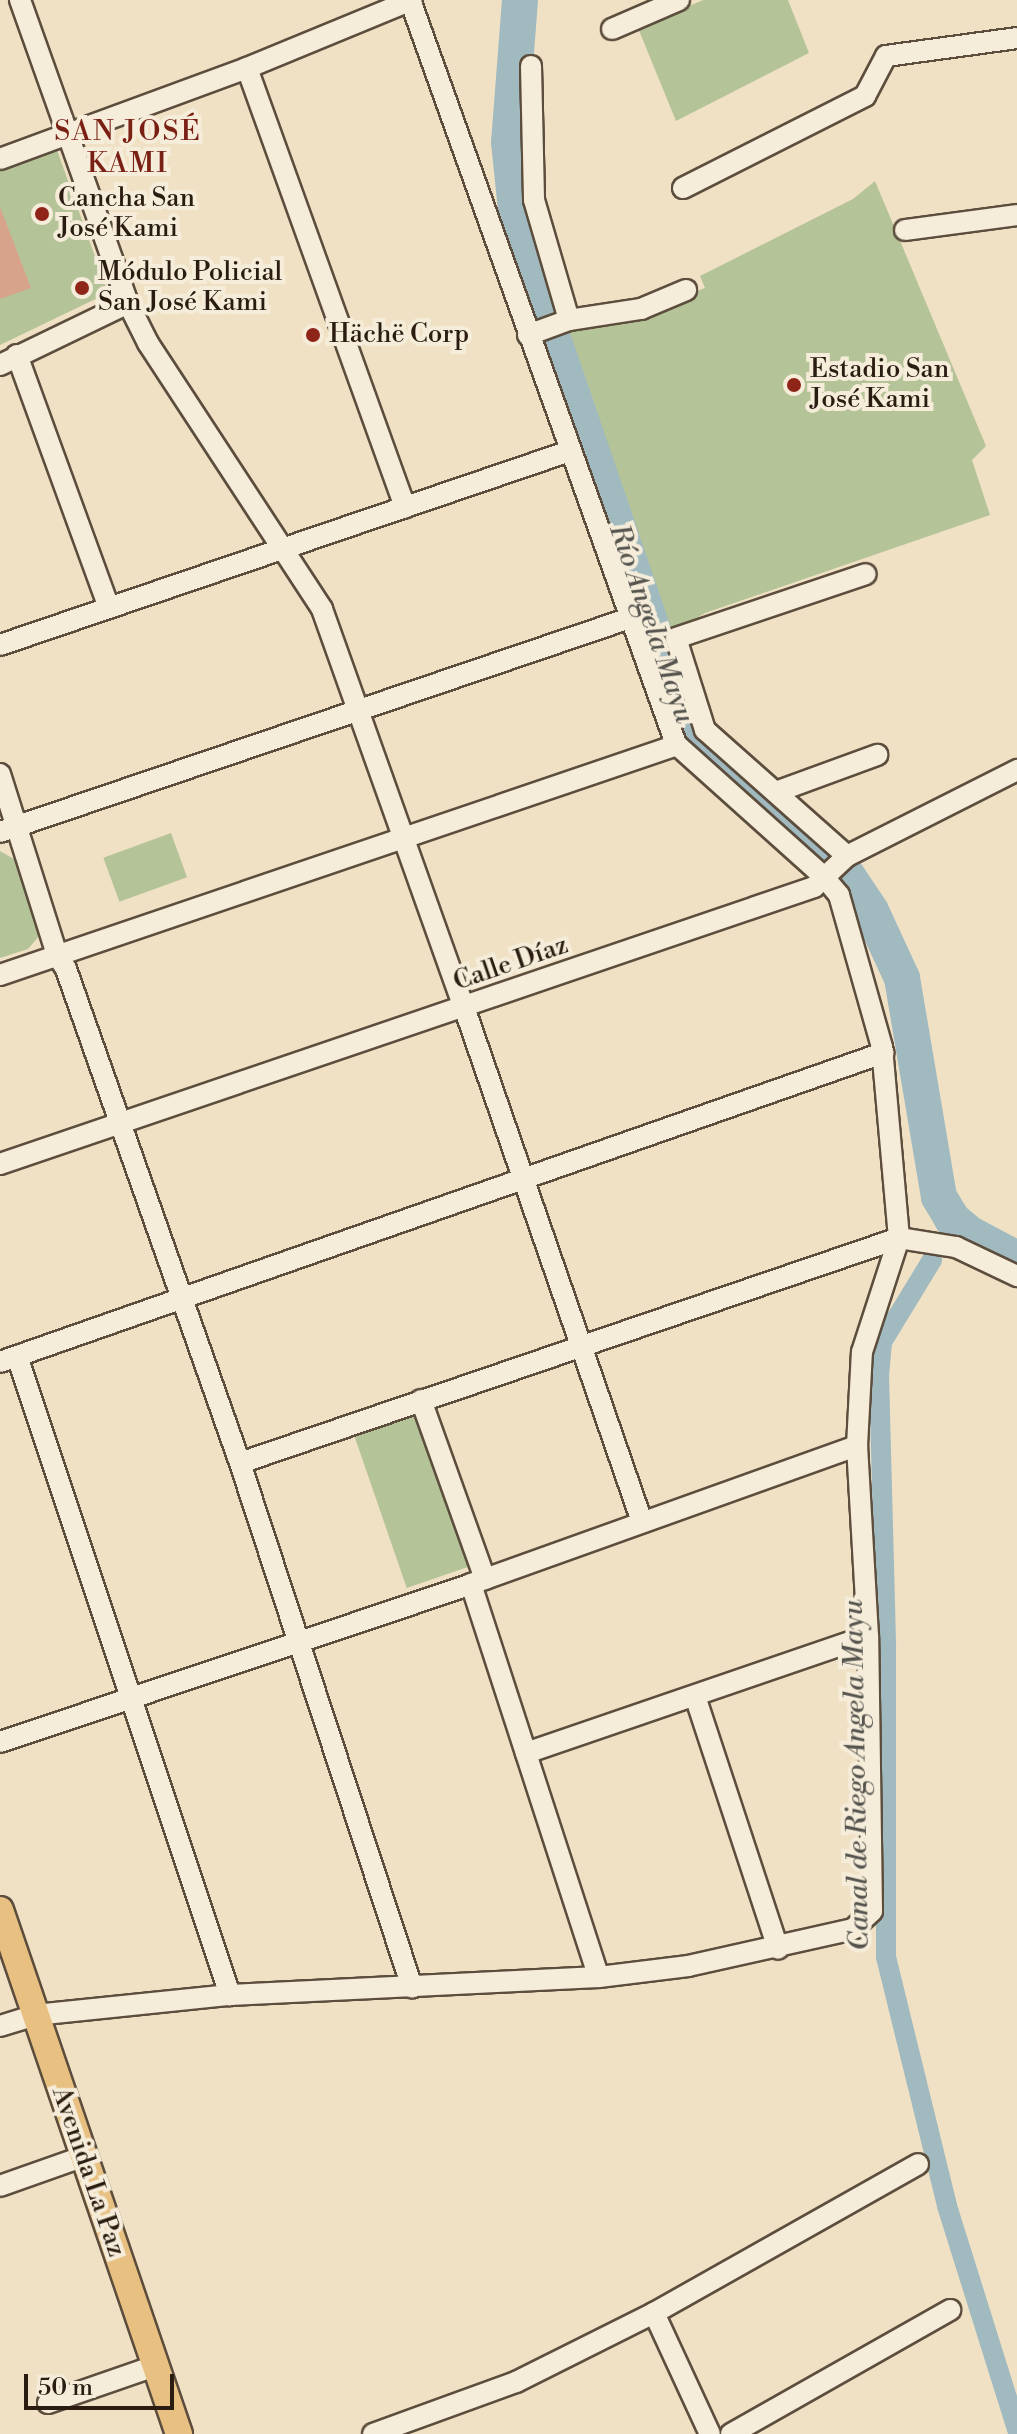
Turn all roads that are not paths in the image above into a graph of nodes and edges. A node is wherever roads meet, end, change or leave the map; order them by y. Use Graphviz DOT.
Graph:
graph roads {
  1 [pos="20,0"];
  2 [pos="411,0"];
  3 [pos="679,0"];
  4 [pos="612,29"];
  5 [pos="1017,38"];
  6 [pos="531,66"];
  7 [pos="247,68"];
  8 [pos="69,131"];
  9 [pos="0,159"];
  10 [pos="683,188"];
  11 [pos="1017,215"];
  12 [pos="905,230"];
  13 [pos="686,290"];
  14 [pos="128,303"];
  15 [pos="569,320"];
  16 [pos="528,335"];
  17 [pos="9,360"];
  18 [pos="570,451"];
  19 [pos="405,507"];
  20 [pos="282,549"];
  21 [pos="866,574"];
  22 [pos="109,608"];
  23 [pos="630,618"];
  24 [pos="0,645"];
  25 [pos="359,710"];
  26 [pos="677,745"];
  27 [pos="877,755"];
  28 [pos="1017,770"];
  29 [pos="0,774"];
  30 [pos="776,792"];
  31 [pos="8,830"];
  32 [pos="404,838"];
  33 [pos="847,856"];
  34 [pos="823,876"];
  35 [pos="57,955"];
  36 [pos="0,975"];
  37 [pos="464,1007"];
  38 [pos="883,1053"];
  39 [pos="120,1124"];
  40 [pos="0,1164"];
  41 [pos="523,1179"];
  42 [pos="899,1238"];
  43 [pos="1017,1276"];
  44 [pos="181,1298"];
  45 [pos="580,1346"];
  46 [pos="8,1359"];
  47 [pos="421,1400"];
  48 [pos="857,1446"];
  49 [pos="240,1463"];
  50 [pos="642,1522"];
  51 [pos="478,1581"];
  52 [pos="868,1636"];
  53 [pos="299,1640"];
  54 [pos="695,1696"];
  55 [pos="130,1697"];
  56 [pos="0,1742"];
  57 [pos="526,1753"];
  58 [pos="0,1910"];
  59 [pos="778,1949"];
  60 [pos="599,1977"];
  61 [pos="412,1987"];
  62 [pos="230,1995"];
  63 [pos="35,2015"];
  64 [pos="0,2026"];
  65 [pos="82,2157"];
  66 [pos="918,2164"];
  67 [pos="0,2186"];
  68 [pos="950,2310"];
  69 [pos="654,2313"];
  70 [pos="155,2366"];
  71 [pos="48,2403"];
  72 [pos="179,2434"];
  73 [pos="373,2434"];
  74 [pos="710,2434"];
  75 [pos="731,2434"];
  1 -- 8 [label="street"];
  2 -- 7 [label="street"];
  2 -- 16 [label="street"];
  3 -- 4 [label="street"];
  5 -- 10 [label="street"];
  6 -- 15 [label="street"];
  7 -- 8 [label="street"];
  7 -- 19 [label="street"];
  8 -- 9 [label="street"];
  8 -- 14 [label="street"];
  11 -- 12 [label="street"];
  13 -- 15 [label="street"];
  14 -- 17 [label="street"];
  14 -- 20 [label="street"];
  15 -- 16 [label="street"];
  16 -- 18 [label="street"];
  17 -- 22 [label="street"];
  18 -- 19 [label="street"];
  18 -- 23 [label="street"];
  19 -- 20 [label="street"];
  20 -- 22 [label="street"];
  20 -- 25 [label="street"];
  21 -- 30 [label="street"];
  22 -- 24 [label="street"];
  23 -- 25 [label="street"];
  23 -- 26 [label="street"];
  25 -- 31 [label="street"];
  25 -- 32 [label="street"];
  26 -- 32 [label="street"];
  26 -- 34 [label="street"];
  27 -- 30 [label="street"];
  28 -- 33 [label="street, Calle Díaz"];
  29 -- 31 [label="street"];
  30 -- 33 [label="street"];
  31 -- 35 [label="street"];
  32 -- 35 [label="street"];
  32 -- 37 [label="street"];
  33 -- 34 [label="street, Calle Díaz"];
  34 -- 37 [label="street, Calle Díaz"];
  34 -- 38 [label="street"];
  35 -- 36 [label="street"];
  35 -- 39 [label="street"];
  37 -- 39 [label="street, Calle Díaz"];
  37 -- 41 [label="street"];
  38 -- 41 [label="street"];
  38 -- 42 [label="street"];
  39 -- 40 [label="street, Calle Díaz"];
  39 -- 44 [label="street"];
  41 -- 44 [label="street"];
  41 -- 45 [label="street"];
  42 -- 43 [label="street"];
  42 -- 45 [label="street"];
  42 -- 48 [label="street"];
  44 -- 46 [label="street"];
  44 -- 49 [label="street"];
  45 -- 47 [label="street"];
  45 -- 50 [label="street"];
  46 -- 55 [label="street"];
  47 -- 49 [label="street"];
  47 -- 51 [label="street"];
  48 -- 50 [label="street"];
  48 -- 52 [label="street"];
  49 -- 53 [label="street"];
  50 -- 51 [label="street"];
  51 -- 53 [label="street"];
  51 -- 57 [label="street"];
  52 -- 54 [label="street"];
  52 -- 59 [label="street"];
  53 -- 55 [label="street"];
  53 -- 61 [label="street"];
  54 -- 57 [label="street"];
  54 -- 59 [label="street"];
  55 -- 56 [label="street"];
  55 -- 62 [label="street"];
  57 -- 60 [label="street"];
  58 -- 63 [label="main road, Avenida La Paz"];
  59 -- 60 [label="street"];
  60 -- 61 [label="street"];
  61 -- 62 [label="street"];
  62 -- 63 [label="street"];
  63 -- 64 [label="street"];
  63 -- 65 [label="main road, Avenida La Paz"];
  65 -- 67 [label="street"];
  65 -- 70 [label="main road, Avenida La Paz"];
  66 -- 69 [label="street"];
  68 -- 75 [label="street"];
  69 -- 73 [label="street"];
  69 -- 74 [label="street"];
  70 -- 71 [label="street"];
  70 -- 72 [label="main road, Avenida La Paz"];
}
